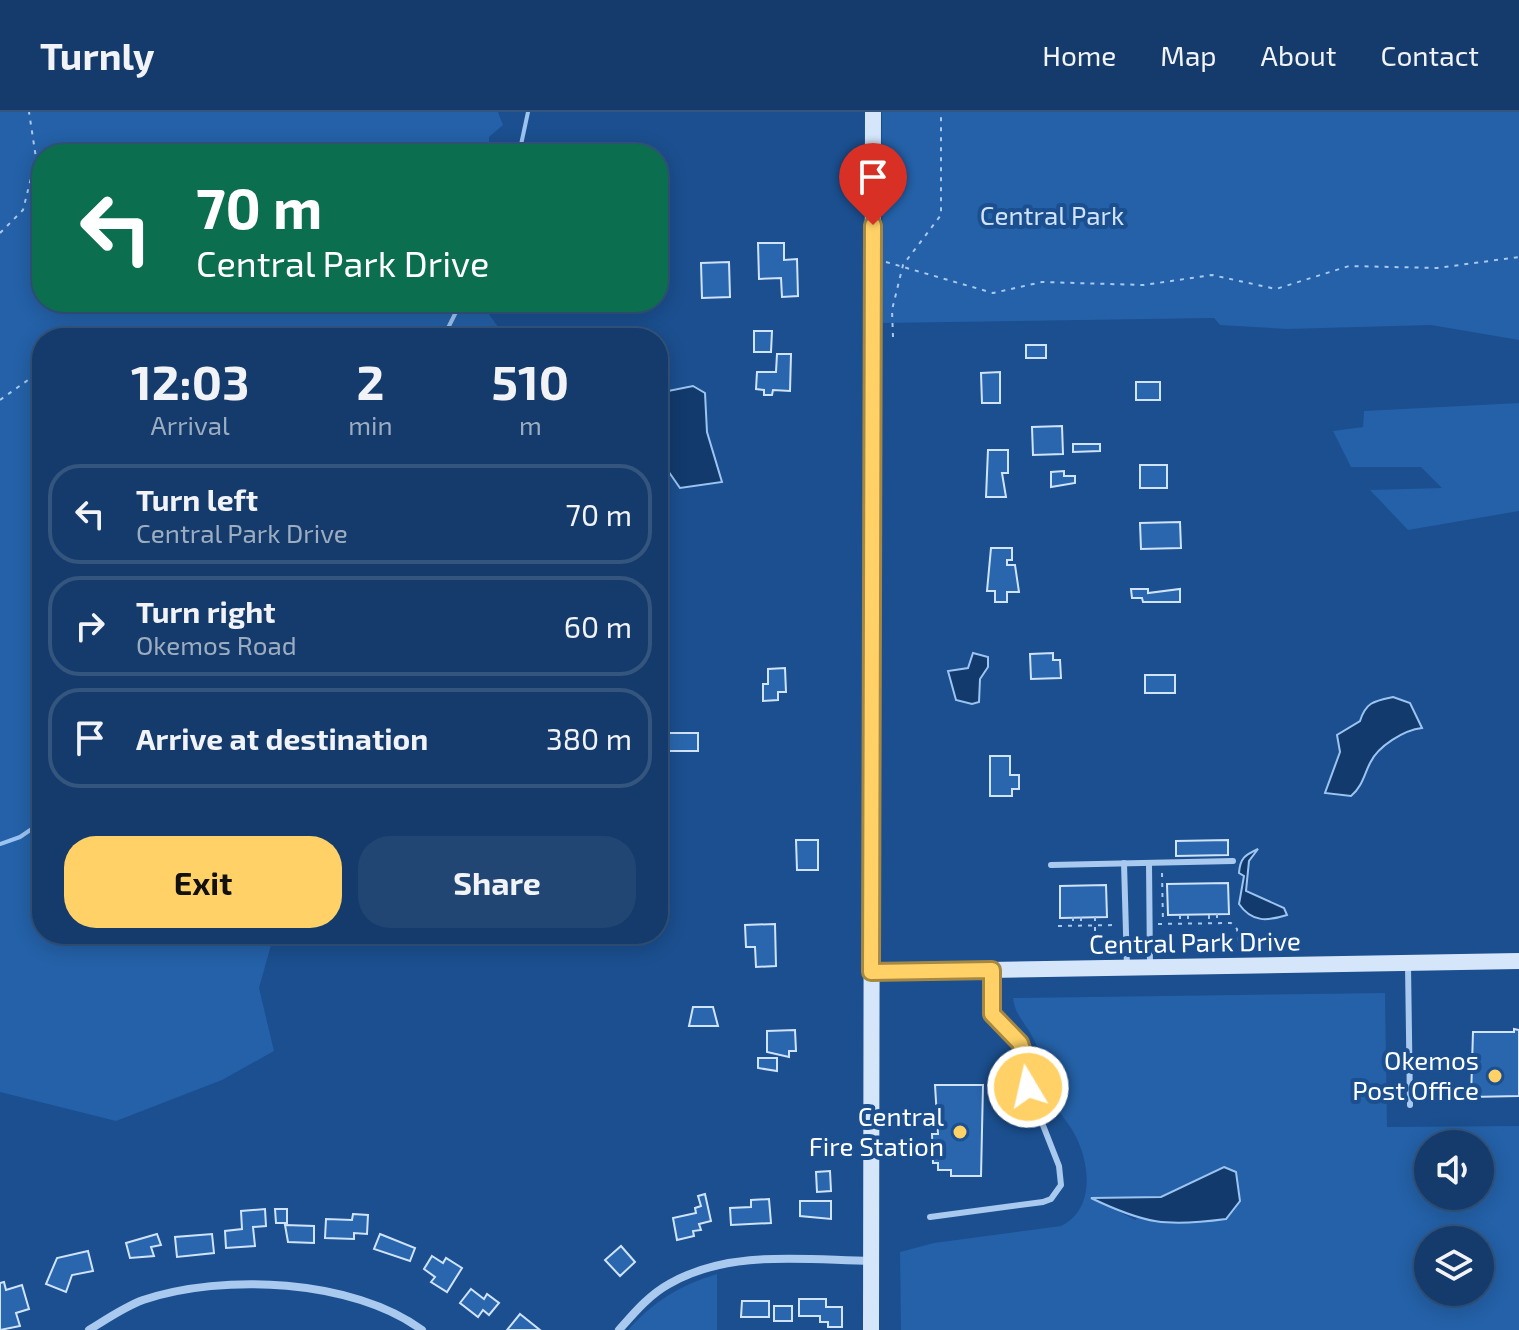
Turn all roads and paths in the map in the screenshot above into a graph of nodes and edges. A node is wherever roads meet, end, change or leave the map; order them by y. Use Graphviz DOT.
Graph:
graph roads {
  1 [pos="29,112"];
  2 [pos="873,112"];
  3 [pos="941,112"];
  4 [pos="34,144"];
  5 [pos="32,174"];
  6 [pos="0,233"];
  7 [pos="1519,257"];
  8 [pos="873,261"];
  9 [pos="903,265"];
  10 [pos="893,337"];
  11 [pos="32,377"];
  12 [pos="0,400"];
  13 [pos="1233,861"];
  14 [pos="1162,862"];
  15 [pos="1124,863"];
  16 [pos="1149,863"];
  17 [pos="1051,865"];
  18 [pos="1217,914"];
  19 [pos="1180,915"];
  20 [pos="1188,915"];
  21 [pos="1209,915"];
  22 [pos="1073,917"];
  23 [pos="1081,917"];
  24 [pos="1095,917"];
  25 [pos="1188,923"];
  26 [pos="1209,923"];
  27 [pos="1217,923"];
  28 [pos="1163,924"];
  29 [pos="1180,924"];
  30 [pos="1073,926"];
  31 [pos="1081,926"];
  32 [pos="1095,944"];
  33 [pos="1519,961"];
  34 [pos="1408,964"];
  35 [pos="1150,967"];
  36 [pos="1127,968"];
  37 [pos="992,970"];
  38 [pos="871,972"];
  39 [pos="1410,1105"];
  40 [pos="930,1217"];
  41 [pos="871,1261"];
  42 [pos="89,1330"];
  43 [pos="422,1330"];
  44 [pos="619,1330"];
  45 [pos="871,1330"];
  1 -- 4 [label="path"];
  2 -- 8 [label="street"];
  3 -- 9 [label="path"];
  5 -- 6 [label="path"];
  7 -- 9 [label="path"];
  8 -- 9 [label="path"];
  8 -- 38 [label="street"];
  9 -- 10 [label="path"];
  11 -- 12 [label="path"];
  13 -- 14 [label="lane"];
  14 -- 16 [label="lane"];
  14 -- 28 [label="path"];
  15 -- 16 [label="lane"];
  15 -- 17 [label="lane"];
  15 -- 36 [label="lane"];
  16 -- 35 [label="lane"];
  18 -- 27 [label="path"];
  19 -- 29 [label="path"];
  20 -- 25 [label="path"];
  21 -- 26 [label="path"];
  22 -- 30 [label="path"];
  23 -- 31 [label="path"];
  24 -- 32 [label="path"];
  33 -- 34 [label="street, Central Park Drive"];
  34 -- 35 [label="street, Central Park Drive"];
  34 -- 39 [label="lane"];
  35 -- 36 [label="street, Central Park Drive"];
  36 -- 37 [label="street, Central Park Drive"];
  37 -- 38 [label="street, Central Park Drive"];
  37 -- 40 [label="lane"];
  38 -- 41 [label="street"];
  41 -- 44 [label="street"];
  41 -- 45 [label="street"];
  42 -- 43 [label="street"];
}
